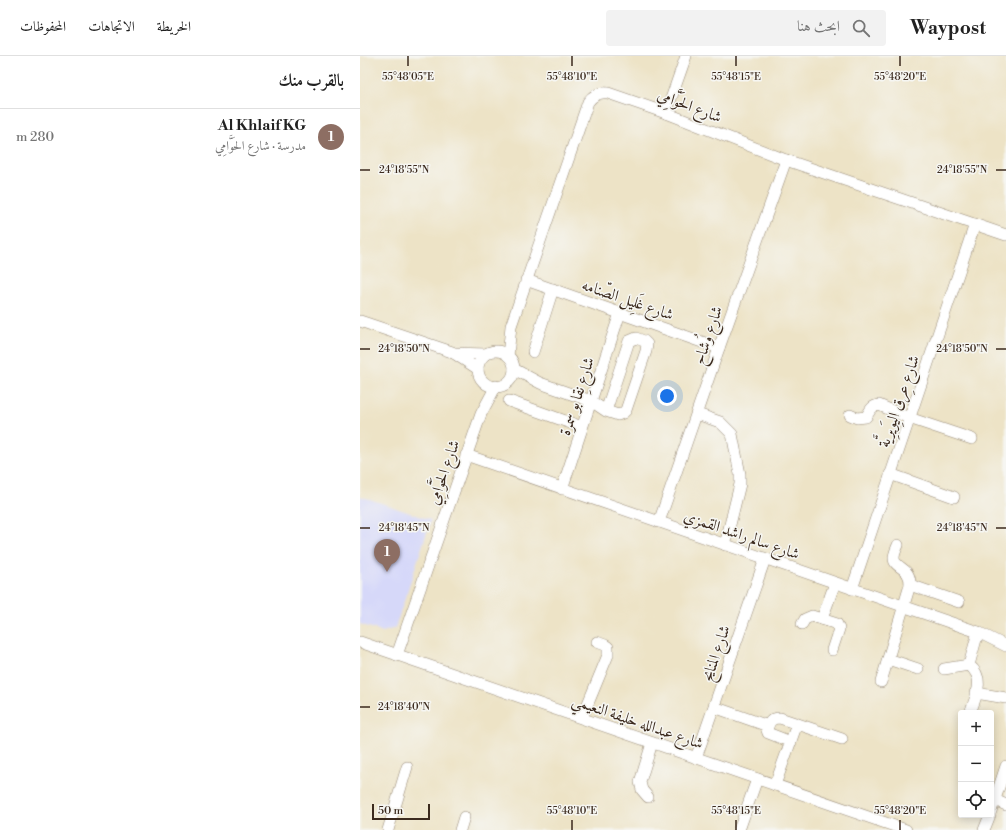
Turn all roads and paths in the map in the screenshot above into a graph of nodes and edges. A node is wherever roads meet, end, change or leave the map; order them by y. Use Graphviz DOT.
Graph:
graph roads {
  1 [pos="686,56"];
  2 [pos="666,113"];
  3 [pos="786,160"];
  4 [pos="975,224"];
  5 [pos="1006,234"];
  6 [pos="526,280"];
  7 [pos="553,289"];
  8 [pos="620,313"];
  9 [pos="360,321"];
  10 [pos="511,326"];
  11 [pos="719,348"];
  12 [pos="608,349"];
  13 [pos="452,352"];
  14 [pos="533,352"];
  15 [pos="490,353"];
  16 [pos="624,354"];
  17 [pos="508,356"];
  18 [pos="478,369"];
  19 [pos="512,374"];
  20 [pos="484,381"];
  21 [pos="496,386"];
  22 [pos="510,401"];
  23 [pos="591,401"];
  24 [pos="606,412"];
  25 [pos="480,414"];
  26 [pos="697,414"];
  27 [pos="850,416"];
  28 [pos="909,418"];
  29 [pos="582,427"];
  30 [pos="972,439"];
  31 [pos="466,455"];
  32 [pos="890,474"];
  33 [pos="562,489"];
  34 [pos="954,497"];
  35 [pos="660,522"];
  36 [pos="898,544"];
  37 [pos="725,545"];
  38 [pos="765,559"];
  39 [pos="835,583"];
  40 [pos="910,585"];
  41 [pos="852,589"];
  42 [pos="959,602"];
  43 [pos="903,607"];
  44 [pos="822,619"];
  45 [pos="802,624"];
  46 [pos="978,632"];
  47 [pos="360,642"];
  48 [pos="597,642"];
  49 [pos="1006,646"];
  50 [pos="832,650"];
  51 [pos="397,655"];
  52 [pos="888,659"];
  53 [pos="969,665"];
  54 [pos="918,669"];
  55 [pos="944,669"];
  56 [pos="881,682"];
  57 [pos="976,693"];
  58 [pos="1006,698"];
  59 [pos="714,707"];
  60 [pos="971,710"];
  61 [pos="582,718"];
  62 [pos="797,724"];
  63 [pos="768,726"];
  64 [pos="842,739"];
  65 [pos="791,742"];
  66 [pos="652,743"];
  67 [pos="696,758"];
  68 [pos="1006,766"];
  69 [pos="407,767"];
  70 [pos="757,779"];
  71 [pos="775,785"];
  72 [pos="648,797"];
  73 [pos="995,800"];
  74 [pos="1006,805"];
  75 [pos="464,817"];
  76 [pos="989,818"];
  77 [pos="388,830"];
  78 [pos="460,830"];
  79 [pos="739,830"];
  80 [pos="906,830"];
  81 [pos="984,830"];
  1 -- 2 [label="street"];
  2 -- 3 [label="street, شارع الحَوَّامِي"];
  2 -- 6 [label="street, شارع الحَوَّامِي"];
  3 -- 4 [label="street, شارع الحَوَّامِي"];
  3 -- 11 [label="street, شارع وُشاح"];
  4 -- 5 [label="street, شارع الحَوَّامِي"];
  4 -- 28 [label="street, شارع عِرق اليِوَيرِيَّة"];
  6 -- 7 [label="street, شارع غَلِيل الصّنامه"];
  6 -- 10 [label="street, شارع الحَوَّامِي"];
  7 -- 8 [label="street, شارع غَلِيل الصّنامه"];
  7 -- 14 [label="street"];
  8 -- 11 [label="street, شارع غَلِيل الصّنامه"];
  8 -- 12 [label="street, شارع نِقا بو سمرة"];
  9 -- 13 [label="street"];
  10 -- 15 [label="street, شارع الحَوَّامِي"];
  10 -- 17 [label="street, شارع الحَوَّامِي"];
  11 -- 26 [label="street, شارع وُشاح"];
  12 -- 16 [label="street"];
  12 -- 23 [label="street, شارع نِقا بو سمرة"];
  13 -- 15 [label="street"];
  13 -- 18 [label="street"];
  15 -- 17 [label="street"];
  15 -- 18 [label="street"];
  16 -- 24 [label="street"];
  16 -- 24 [label="street"];
  17 -- 19 [label="street"];
  18 -- 20 [label="street"];
  19 -- 21 [label="street"];
  19 -- 23 [label="street"];
  20 -- 21 [label="street"];
  20 -- 25 [label="street, شارع الحَوَّامِي"];
  21 -- 25 [label="street, شارع الحَوَّامِي"];
  22 -- 29 [label="street"];
  23 -- 24 [label="street"];
  23 -- 29 [label="street, شارع نِقا بو سمرة"];
  25 -- 31 [label="street, شارع الحَوَّامِي"];
  26 -- 35 [label="street, شارع وُشاح"];
  26 -- 37 [label="street"];
  27 -- 28 [label="street"];
  28 -- 30 [label="street"];
  28 -- 32 [label="street, شارع عِرق اليِوَيرِيَّة"];
  29 -- 33 [label="street, شارع نِقا بو سمرة"];
  31 -- 33 [label="street, شارع سالم راشد القمزي"];
  31 -- 51 [label="street, شارع الحَوَّامِي"];
  32 -- 34 [label="street"];
  32 -- 41 [label="street, شارع عِرق اليِوَيرِيَّة"];
  33 -- 35 [label="street, شارع سالم راشد القمزي"];
  35 -- 37 [label="street, شارع سالم راشد القمزي"];
  36 -- 40 [label="street"];
  37 -- 38 [label="street, شارع سالم راشد القمزي"];
  38 -- 39 [label="street, شارع سالم راشد القمزي"];
  38 -- 59 [label="street, شارع المنايح"];
  39 -- 41 [label="street, شارع سالم راشد القمزي"];
  39 -- 44 [label="street"];
  40 -- 42 [label="street"];
  40 -- 43 [label="street"];
  41 -- 43 [label="street, شارع سالم راشد القمزي"];
  43 -- 46 [label="street, شارع سالم راشد القمزي"];
  43 -- 52 [label="street"];
  44 -- 45 [label="street"];
  44 -- 50 [label="street"];
  46 -- 49 [label="street, شارع سالم راشد القمزي"];
  46 -- 53 [label="street"];
  47 -- 51 [label="street, شارع عبدالله خليفة النعيمي"];
  48 -- 61 [label="street"];
  51 -- 61 [label="street, شارع عبدالله خليفة النعيمي"];
  52 -- 54 [label="street"];
  52 -- 56 [label="street"];
  53 -- 55 [label="street"];
  53 -- 57 [label="street"];
  57 -- 58 [label="street"];
  57 -- 60 [label="street"];
  59 -- 63 [label="street"];
  59 -- 67 [label="street, شارع المنايح"];
  61 -- 66 [label="street, شارع عبدالله خليفة النعيمي"];
  62 -- 63 [label="street"];
  62 -- 64 [label="street"];
  62 -- 65 [label="street"];
  63 -- 65 [label="street"];
  65 -- 71 [label="street"];
  66 -- 67 [label="street, شارع عبدالله خليفة النعيمي"];
  66 -- 72 [label="street"];
  67 -- 70 [label="street, شارع عبدالله خليفة النعيمي"];
  68 -- 73 [label="street"];
  69 -- 77 [label="street"];
  70 -- 71 [label="street, شارع عبدالله خليفة النعيمي"];
  70 -- 79 [label="street"];
  71 -- 80 [label="street, شارع عبدالله خليفة النعيمي"];
  73 -- 74 [label="street"];
  75 -- 78 [label="street"];
  76 -- 81 [label="street"];
}
